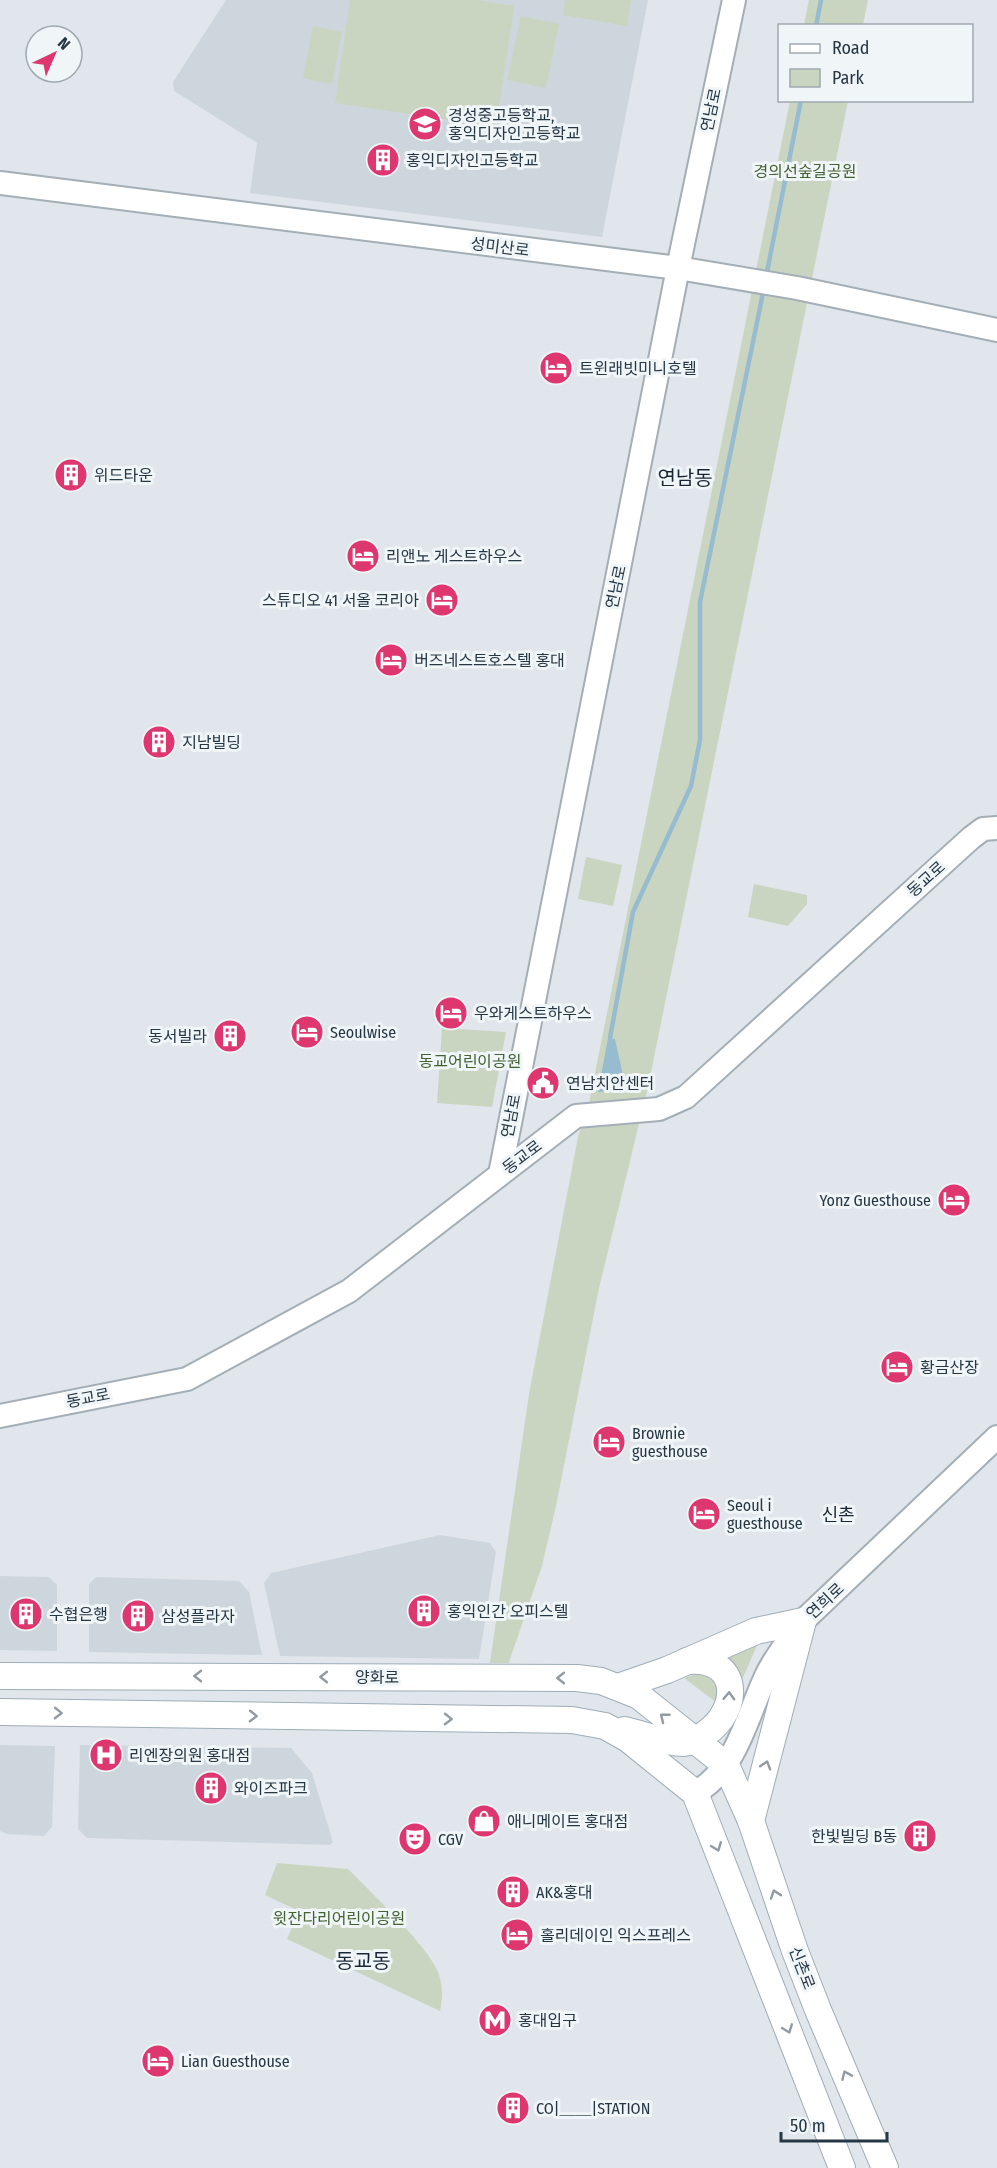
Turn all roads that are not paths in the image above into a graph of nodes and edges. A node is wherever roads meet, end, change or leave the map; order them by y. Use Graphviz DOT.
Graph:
graph roads {
  1 [pos="734,0"];
  2 [pos="0,183"];
  3 [pos="678,268"];
  4 [pos="997,330"];
  5 [pos="997,828"];
  6 [pos="500,1174"];
  7 [pos="0,1416"];
  8 [pos="997,1437"];
  9 [pos="803,1622"];
  10 [pos="687,1661"];
  11 [pos="0,1676"];
  12 [pos="618,1687"];
  13 [pos="0,1712"];
  14 [pos="605,1726"];
  15 [pos="696,1740"];
  16 [pos="726,1766"];
  17 [pos="695,1793"];
  18 [pos="751,1821"];
  19 [pos="842,2168"];
  20 [pos="885,2168"];
  1 -- 3 [label="street, 연남로"];
  2 -- 3 [label="street, 성미산로"];
  3 -- 4 [label="street, 성미산로"];
  3 -- 6 [label="street, 연남로"];
  5 -- 6 [label="street, 동교로"];
  6 -- 7 [label="street, 동교로"];
  8 -- 9 [label="street, 연희로"];
  9 -- 10 [label="main road"];
  9 -- 16 [label="street, 연희로"];
  18 -- 9 [label="main road, one-way"];
  10 -- 12 [label="main road"];
  15 -- 10 [label="main road, one-way"];
  12 -- 11 [label="main road, 양화로, one-way"];
  15 -- 12 [label="main road, 양화로, one-way"];
  13 -- 14 [label="main road, one-way"];
  14 -- 15 [label="main road"];
  14 -- 17 [label="main road"];
  15 -- 16 [label="main road, 양화로"];
  16 -- 17 [label="street, 연희로"];
  16 -- 18 [label="main road, 신촌로"];
  17 -- 19 [label="main road, one-way"];
  20 -- 18 [label="main road, 신촌로, one-way"];
}
